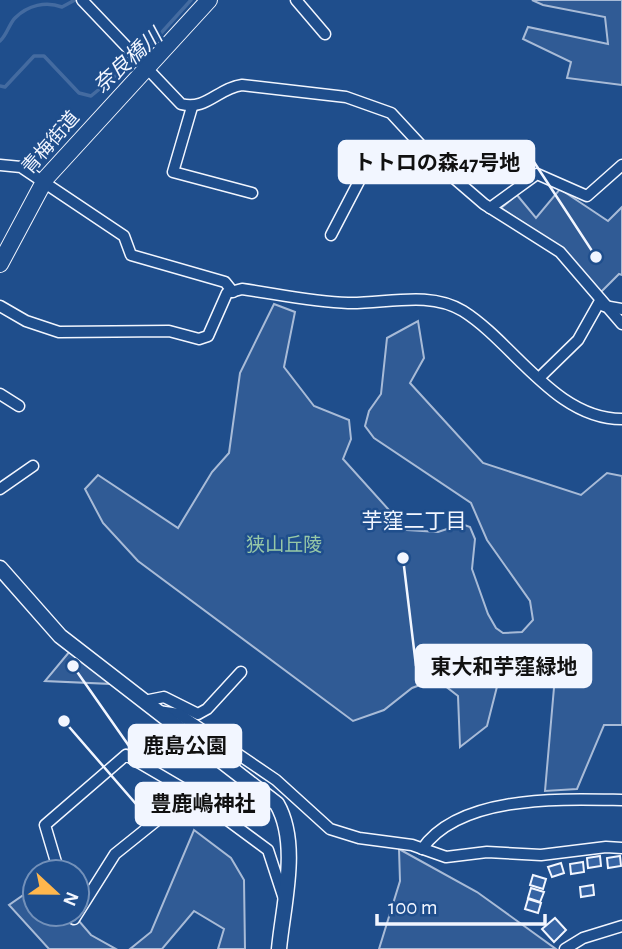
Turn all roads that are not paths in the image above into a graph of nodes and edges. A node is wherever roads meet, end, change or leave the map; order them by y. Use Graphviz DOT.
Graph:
graph roads {
  1 [pos="82,0"];
  2 [pos="209,0"];
  3 [pos="296,0"];
  4 [pos="325,34"];
  5 [pos="144,65"];
  6 [pos="192,107"];
  7 [pos="0,165"];
  8 [pos="622,165"];
  9 [pos="367,166"];
  10 [pos="43,183"];
  11 [pos="252,193"];
  12 [pos="490,208"];
  13 [pos="331,235"];
  14 [pos="0,264"];
  15 [pos="233,292"];
  16 [pos="602,303"];
  17 [pos="0,306"];
  18 [pos="622,309"];
  19 [pos="622,324"];
  20 [pos="539,378"];
  21 [pos="0,394"];
  22 [pos="19,406"];
  23 [pos="622,419"];
  24 [pos="33,466"];
  25 [pos="0,489"];
  26 [pos="0,568"];
  27 [pos="241,672"];
  28 [pos="150,706"];
  29 [pos="191,793"];
  30 [pos="622,800"];
  31 [pos="622,848"];
  32 [pos="422,849"];
  33 [pos="55,858"];
  34 [pos="91,893"];
  35 [pos="284,899"];
  36 [pos="622,926"];
  37 [pos="279,949"];
  38 [pos="565,949"];
  1 -- 5 [label="street"];
  2 -- 5 [label="main road, 青梅街道"];
  3 -- 4 [label="street"];
  5 -- 6 [label="street"];
  5 -- 10 [label="main road, 青梅街道"];
  6 -- 11 [label="street"];
  6 -- 12 [label="street"];
  7 -- 10 [label="street"];
  8 -- 12 [label="street"];
  9 -- 13 [label="street"];
  10 -- 14 [label="main road, 青梅街道"];
  10 -- 15 [label="street"];
  12 -- 16 [label="street"];
  15 -- 17 [label="street"];
  15 -- 20 [label="street"];
  16 -- 18 [label="street"];
  16 -- 19 [label="street"];
  16 -- 20 [label="street"];
  20 -- 23 [label="street"];
  21 -- 22 [label="street"];
  24 -- 25 [label="street"];
  26 -- 28 [label="street"];
  27 -- 28 [label="street"];
  28 -- 32 [label="street"];
  28 -- 35 [label="street"];
  29 -- 33 [label="street"];
  29 -- 34 [label="street"];
  29 -- 35 [label="street"];
  30 -- 32 [label="street"];
  31 -- 32 [label="street"];
  35 -- 37 [label="street"];
  36 -- 38 [label="street"];
}
